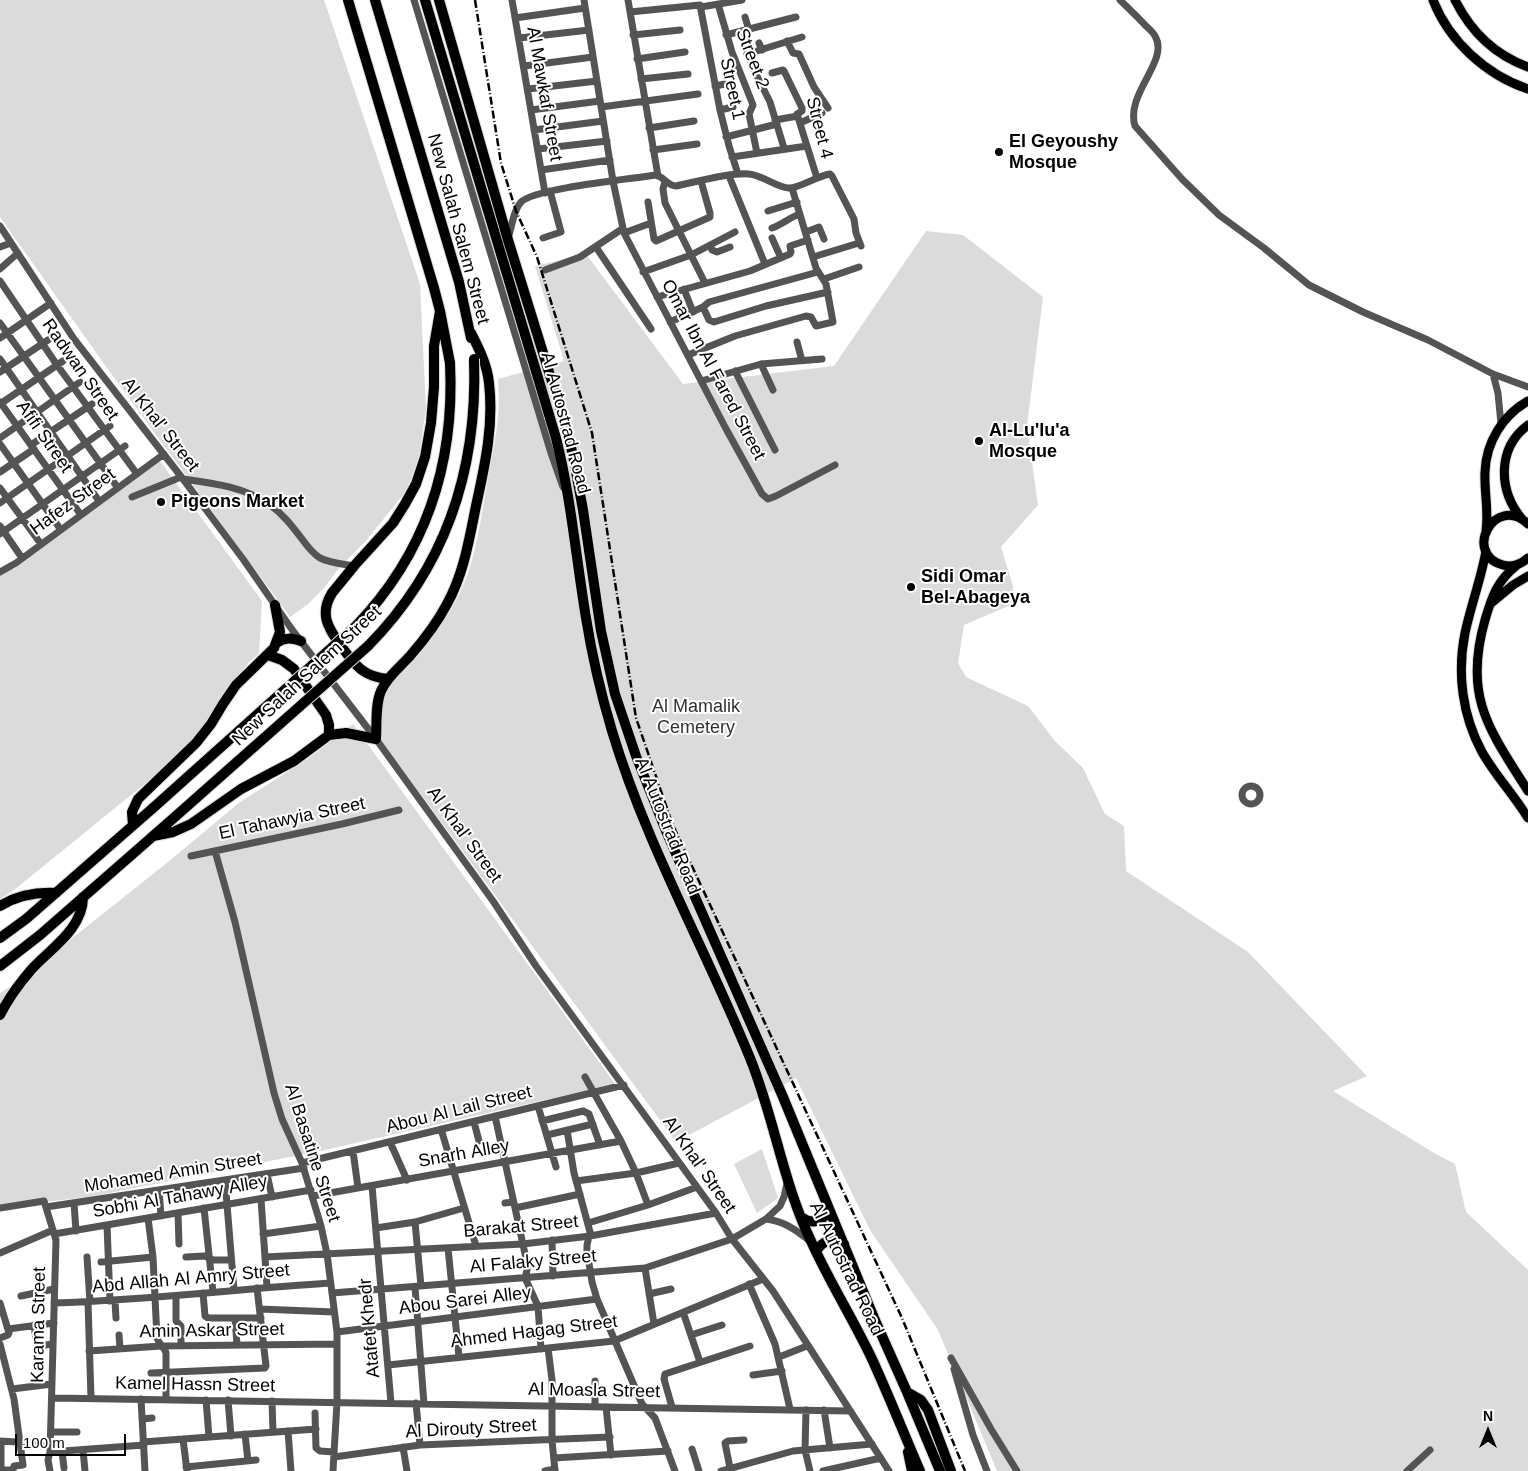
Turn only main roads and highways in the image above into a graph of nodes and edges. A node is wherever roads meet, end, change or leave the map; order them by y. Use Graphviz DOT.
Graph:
graph roads {
  1 [pos="348,0"];
  2 [pos="375,0"];
  3 [pos="425,0"];
  4 [pos="439,0"];
  5 [pos="1433,0"];
  6 [pos="1455,0"];
  7 [pos="1528,67"];
  8 [pos="1528,89"];
  9 [pos="440,311"];
  10 [pos="471,333"];
  11 [pos="1528,400"];
  12 [pos="1528,424"];
  13 [pos="1526,522"];
  14 [pos="1486,531"];
  15 [pos="1486,551"];
  16 [pos="1524,562"];
  17 [pos="1528,576"];
  18 [pos="1490,604"];
  19 [pos="275,605"];
  20 [pos="301,641"];
  21 [pos="276,642"];
  22 [pos="268,655"];
  23 [pos="388,679"];
  24 [pos="329,735"];
  25 [pos="1528,791"];
  26 [pos="1528,818"];
  27 [pos="133,825"];
  28 [pos="153,836"];
  29 [pos="56,893"];
  30 [pos="83,897"];
  31 [pos="0,906"];
  32 [pos="0,938"];
  33 [pos="0,966"];
  34 [pos="0,1015"];
  35 [pos="828,1209"];
  36 [pos="801,1217"];
  37 [pos="844,1244"];
  38 [pos="816,1252"];
  39 [pos="907,1392"];
  40 [pos="906,1439"];
  41 [pos="912,1471"];
  42 [pos="920,1471"];
  43 [pos="940,1471"];
  44 [pos="951,1471"];
  1 -- 9 [label="highway, New Salah Salem Street"];
  2 -- 10 [label="highway, New Salah Salem Street"];
  3 -- 36 [label="highway, Al Autostrad Road"];
  4 -- 35 [label="highway, Al Autostrad Road"];
  5 -- 8 [label="main road"];
  6 -- 7 [label="main road"];
  9 -- 23 [label="highway"];
  9 -- 27 [label="highway, New Salah Salem Street, bridge"];
  10 -- 23 [label="highway"];
  10 -- 28 [label="highway, New Salah Salem Street, bridge"];
  11 -- 14 [label="main road"];
  12 -- 13 [label="main road"];
  13 -- 14 [label="main road"];
  14 -- 15 [label="main road"];
  15 -- 16 [label="main road"];
  15 -- 26 [label="main road"];
  16 -- 18 [label="main road"];
  17 -- 18 [label="main road"];
  18 -- 25 [label="main road"];
  19 -- 21 [label="highway"];
  20 -- 21 [label="highway"];
  21 -- 22 [label="highway"];
  22 -- 24 [label="highway"];
  22 -- 27 [label="highway"];
  23 -- 24 [label="highway"];
  24 -- 28 [label="highway"];
  27 -- 29 [label="highway, New Salah Salem Street"];
  28 -- 30 [label="highway, New Salah Salem Street"];
  29 -- 31 [label="highway"];
  29 -- 32 [label="highway, New Salah Salem Street"];
  30 -- 33 [label="highway, New Salah Salem Street"];
  30 -- 34 [label="highway"];
  35 -- 36 [label="highway"];
  35 -- 37 [label="highway, Al Autostrad Road"];
  36 -- 38 [label="highway, Al Autostrad Road"];
  37 -- 38 [label="highway"];
  37 -- 39 [label="highway, Al Autostrad Road"];
  38 -- 40 [label="highway, Al Autostrad Road"];
  39 -- 43 [label="highway, Al Autostrad Road"];
  39 -- 44 [label="highway"];
  40 -- 41 [label="highway"];
  40 -- 42 [label="highway"];
}
